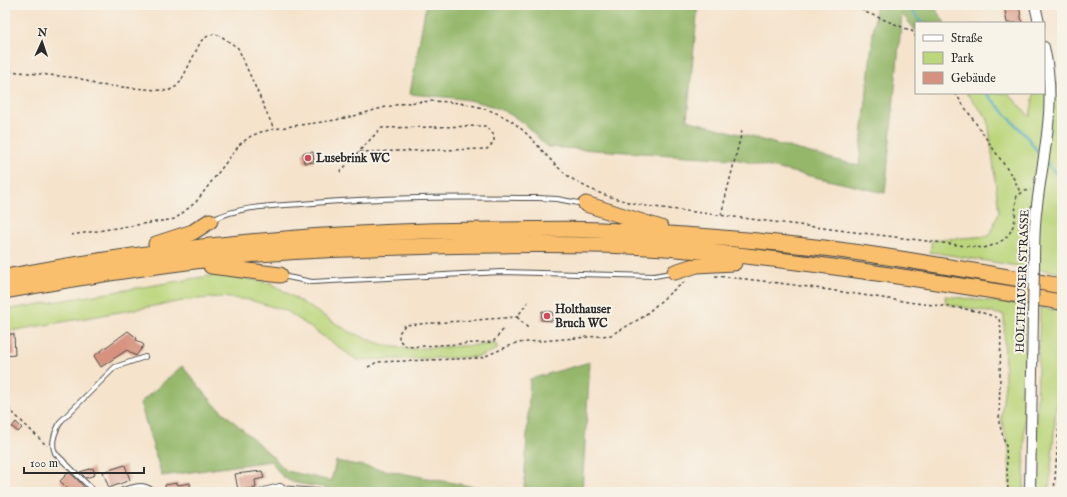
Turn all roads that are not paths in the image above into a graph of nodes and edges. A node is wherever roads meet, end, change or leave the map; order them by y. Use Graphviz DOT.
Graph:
graph roads {
  1 [pos="1035,5"];
  2 [pos="1039,22"];
  3 [pos="1045,56"];
  4 [pos="586,204"];
  5 [pos="210,221"];
  6 [pos="703,237"];
  7 [pos="802,262"];
  8 [pos="79,264"];
  9 [pos="152,266"];
  10 [pos="674,272"];
  11 [pos="280,275"];
  12 [pos="5,277"];
  13 [pos="1062,286"];
  14 [pos="5,291"];
  15 [pos="1062,302"];
  16 [pos="145,357"];
  17 [pos="280,488"];
  18 [pos="95,492"];
  19 [pos="123,492"];
  20 [pos="151,492"];
  21 [pos="264,492"];
  22 [pos="327,492"];
  23 [pos="1030,492"];
  1 -- 2 [label="street"];
  3 -- 23 [label="street, HOLTHAUSER STRASSE, bridge"];
  4 -- 5 [label="lane"];
  4 -- 6 [label="highway"];
  5 -- 8 [label="highway"];
  6 -- 8 [label="highway"];
  6 -- 13 [label="highway"];
  7 -- 9 [label="highway"];
  7 -- 10 [label="highway"];
  7 -- 15 [label="highway"];
  8 -- 12 [label="highway"];
  9 -- 11 [label="highway"];
  9 -- 14 [label="highway"];
  10 -- 11 [label="lane"];
  16 -- 18 [label="lane"];
  17 -- 21 [label="street"];
  17 -- 22 [label="lane"];
  19 -- 20 [label="street"];
}
